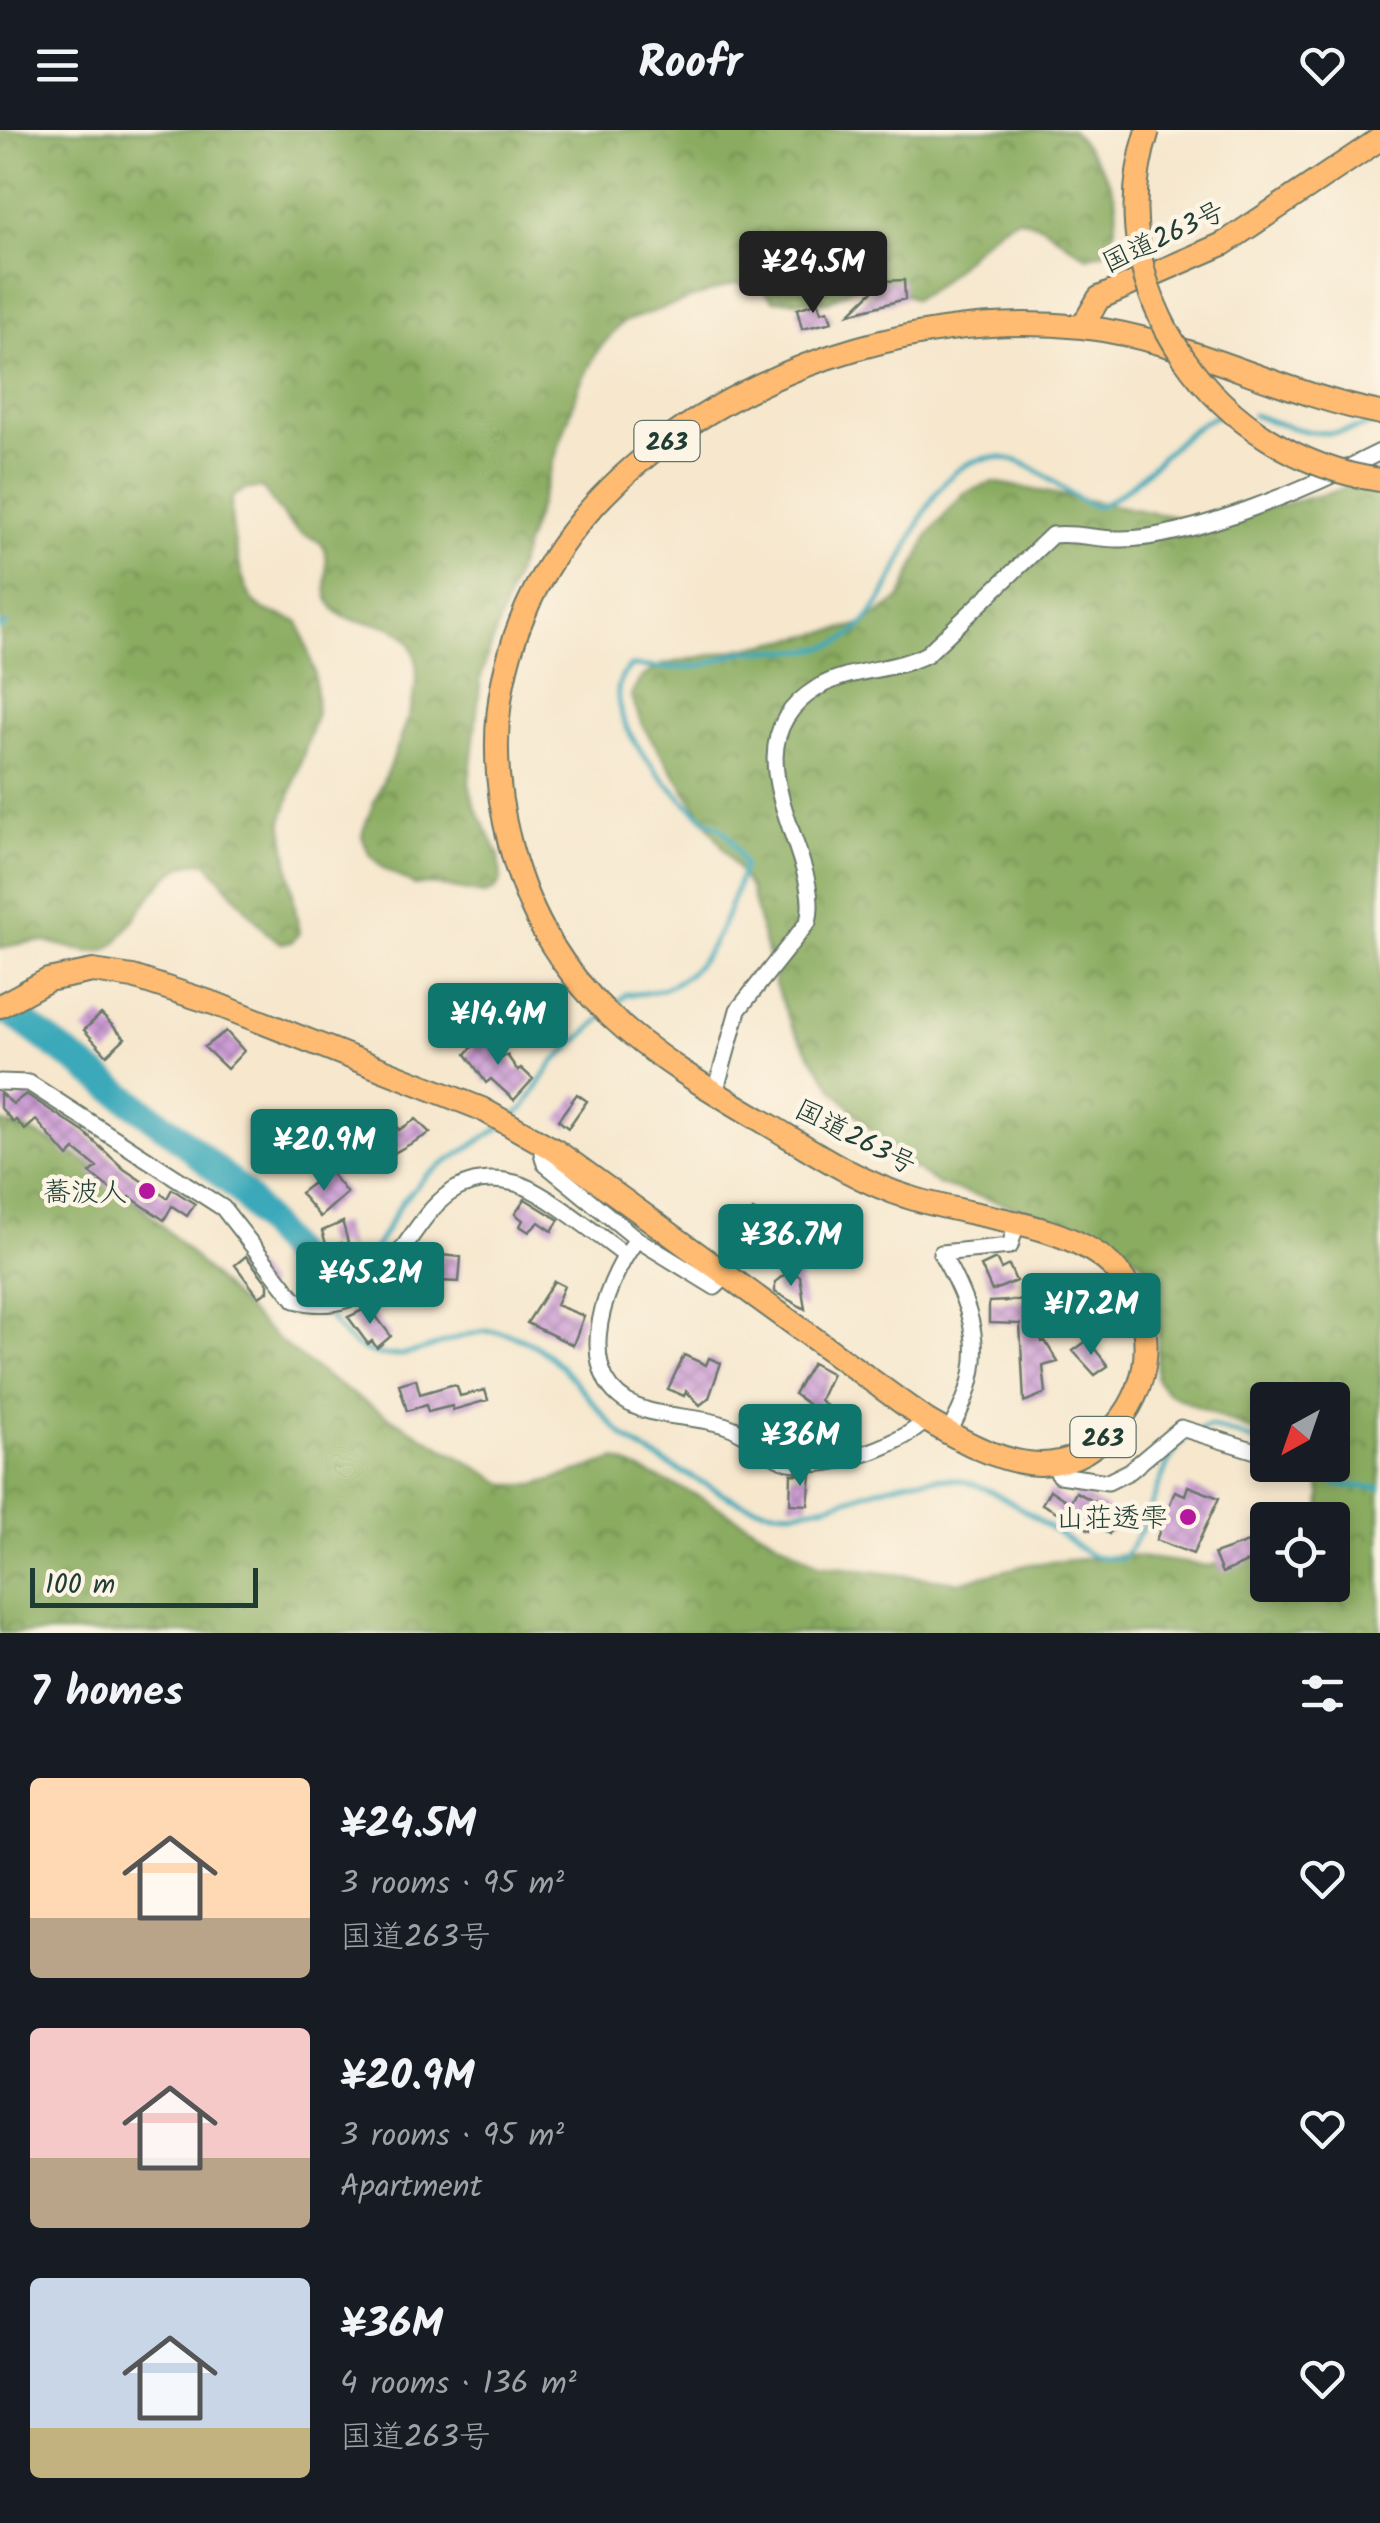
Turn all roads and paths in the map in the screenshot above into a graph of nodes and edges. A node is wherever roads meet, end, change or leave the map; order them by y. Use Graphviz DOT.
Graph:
graph roads {
  1 [pos="1148,130"];
  2 [pos="1380,138"];
  3 [pos="1082,328"];
  4 [pos="1380,413"];
  5 [pos="1380,452"];
  6 [pos="1380,480"];
  7 [pos="6,1002"];
  8 [pos="0,1082"];
  9 [pos="715,1093"];
  10 [pos="538,1140"];
  11 [pos="1016,1225"];
  12 [pos="637,1239"];
  13 [pos="625,1254"];
  14 [pos="727,1275"];
  15 [pos="926,1420"];
  16 [pos="948,1434"];
  17 [pos="1250,1450"];
  18 [pos="1055,1464"];
  1 -- 6 [label="highway, bridge"];
  2 -- 3 [label="highway, 国道263号"];
  3 -- 4 [label="highway, 263"];
  3 -- 9 [label="highway, 国道263号 / 263"];
  5 -- 9 [label="street"];
  7 -- 10 [label="highway, 263"];
  8 -- 13 [label="street"];
  9 -- 11 [label="highway, 国道263号 / 263"];
  10 -- 12 [label="street"];
  10 -- 14 [label="highway, 263"];
  11 -- 16 [label="street"];
  11 -- 18 [label="highway, 国道263号 / 263"];
  12 -- 13 [label="street"];
  12 -- 14 [label="street"];
  13 -- 15 [label="street"];
  14 -- 15 [label="highway, 263"];
  15 -- 16 [label="highway, 263"];
  16 -- 18 [label="highway, 263"];
  17 -- 18 [label="street"];
}
